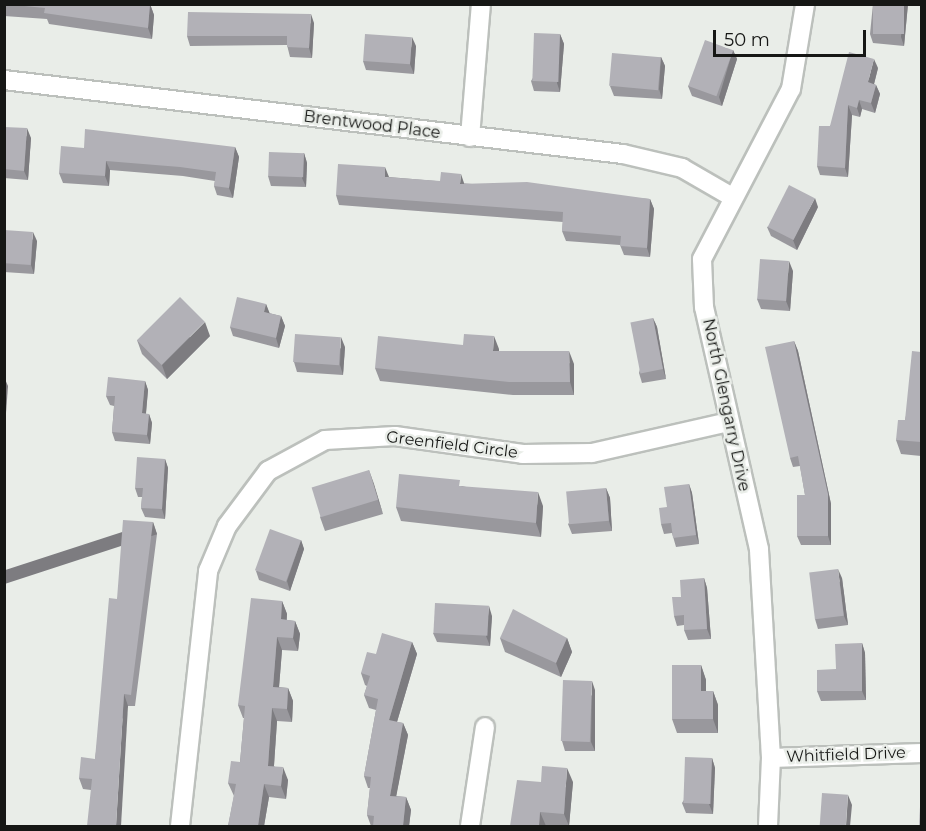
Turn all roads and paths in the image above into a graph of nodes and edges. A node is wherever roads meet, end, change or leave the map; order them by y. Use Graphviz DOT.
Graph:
graph roads {
  1 [pos="481,4"];
  2 [pos="805,4"];
  3 [pos="4,80"];
  4 [pos="470,137"];
  5 [pos="732,197"];
  6 [pos="728,422"];
  7 [pos="485,727"];
  8 [pos="921,753"];
  9 [pos="771,758"];
  10 [pos="180,826"];
  11 [pos="470,826"];
  12 [pos="768,826"];
  1 -- 4 [label="street"];
  2 -- 5 [label="street, North Glengarry Drive"];
  3 -- 4 [label="street, Brentwood Place"];
  4 -- 5 [label="street, Brentwood Place"];
  5 -- 6 [label="street, North Glengarry Drive"];
  6 -- 9 [label="street, North Glengarry Drive"];
  6 -- 10 [label="street, Greenfield Circle"];
  7 -- 11 [label="street"];
  8 -- 9 [label="street, Whitfield Drive"];
  9 -- 12 [label="street, North Glengarry Drive"];
}
